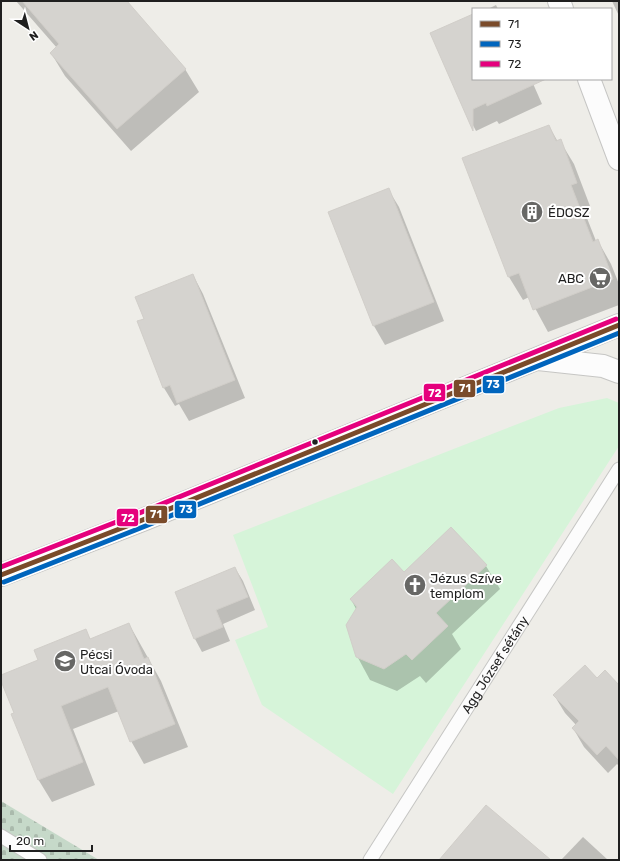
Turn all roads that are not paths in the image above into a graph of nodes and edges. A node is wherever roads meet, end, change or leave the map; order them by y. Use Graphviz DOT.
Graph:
graph roads {
  1 [pos="589,80"];
  2 [pos="619,159"];
  3 [pos="619,325"];
  4 [pos="537,359"];
  5 [pos="619,372"];
  6 [pos="619,469"];
  7 [pos="1,575"];
  8 [pos="1,836"];
  9 [pos="40,860"];
  10 [pos="370,860"];
  1 -- 2 [label="street"];
  3 -- 4 [label="street"];
  4 -- 5 [label="street"];
  4 -- 7 [label="street"];
  6 -- 10 [label="lane, Agg József sétány"];
  8 -- 9 [label="lane"];
}
